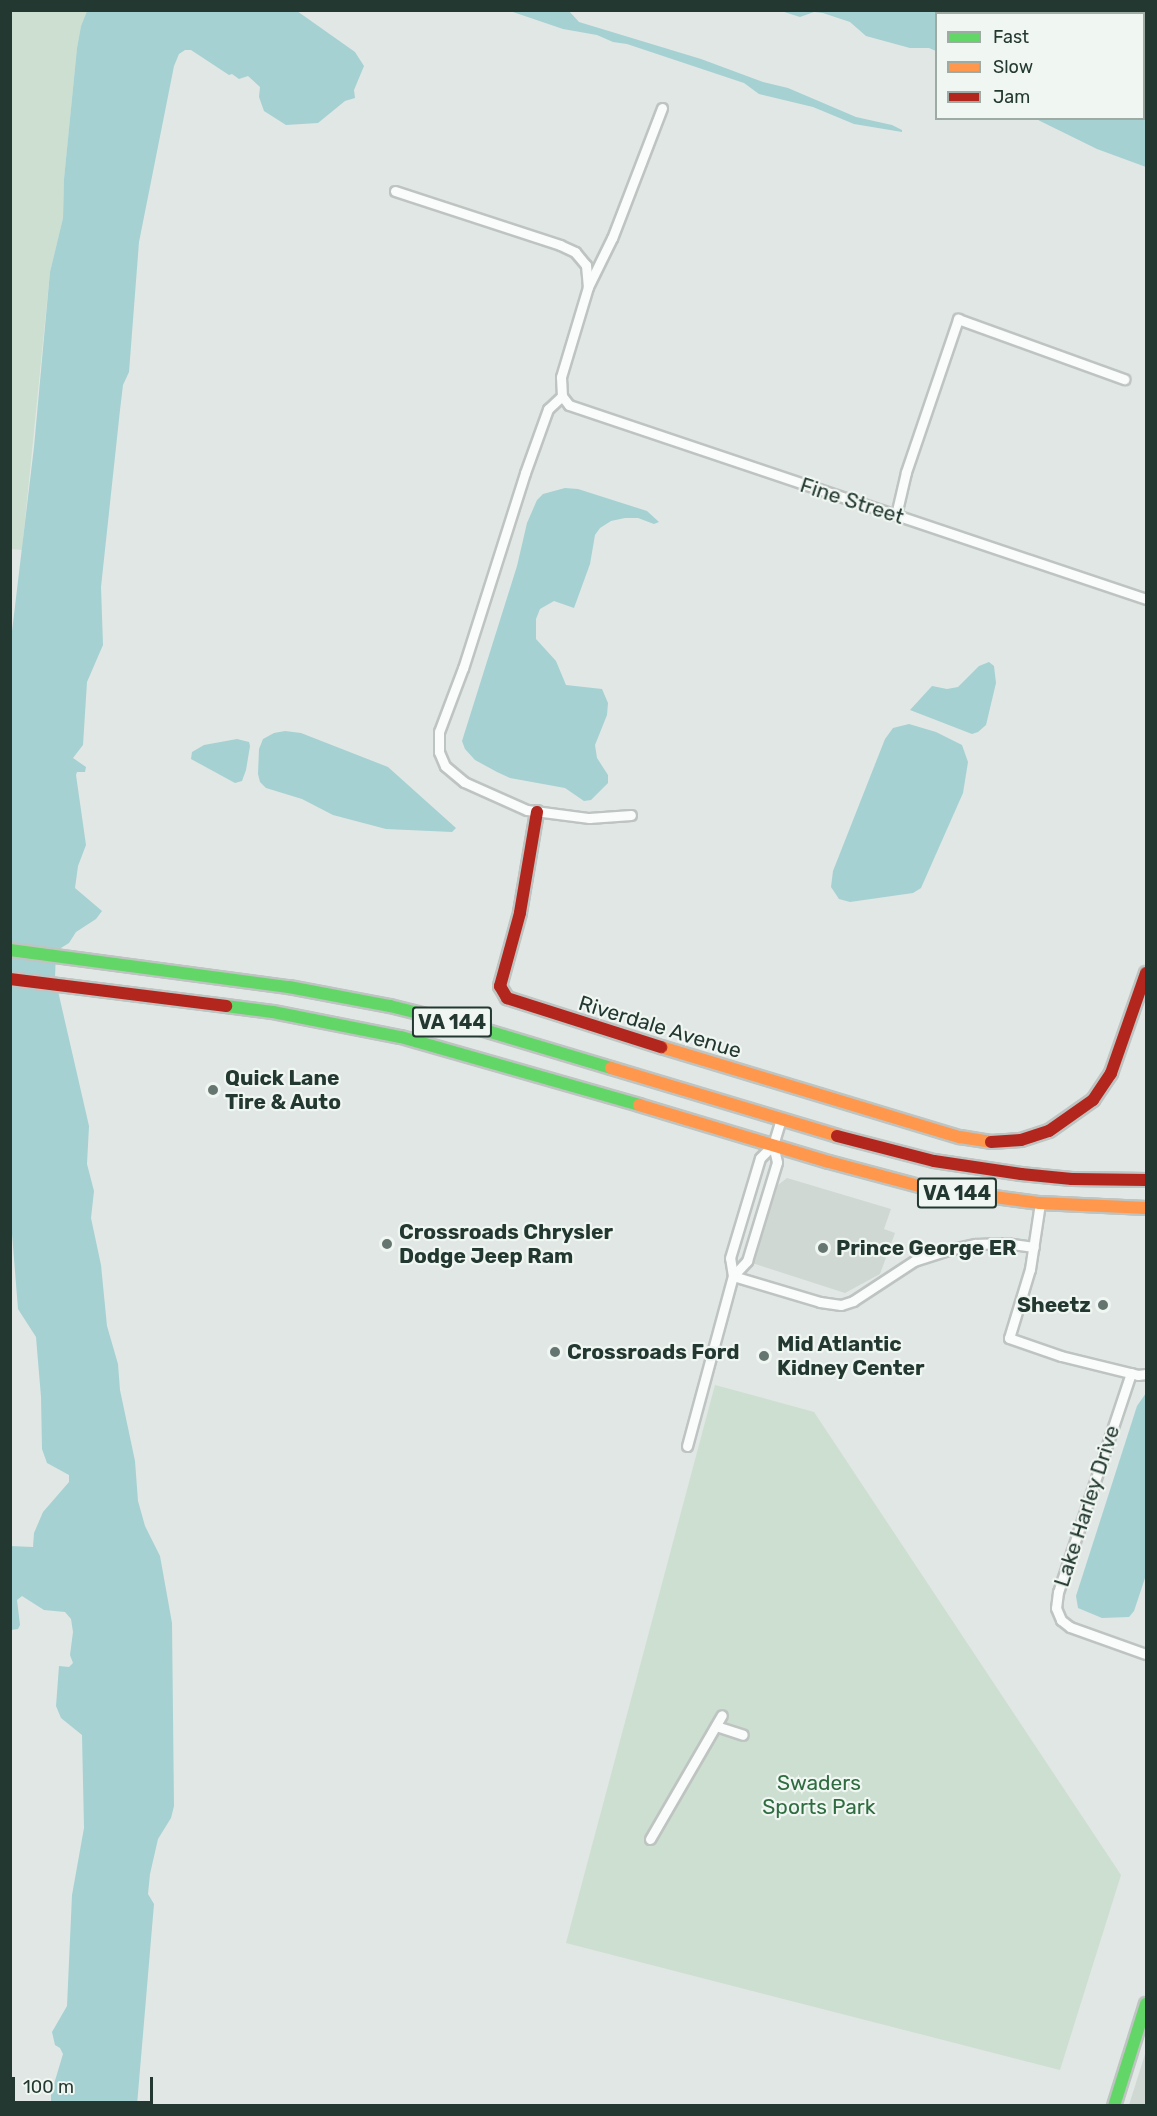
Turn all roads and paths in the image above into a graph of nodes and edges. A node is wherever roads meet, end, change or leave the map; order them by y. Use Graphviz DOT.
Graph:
graph roads {
  1 [pos="662,108"];
  2 [pos="395,191"];
  3 [pos="588,287"];
  4 [pos="1124,379"];
  5 [pos="562,396"];
  6 [pos="896,515"];
  7 [pos="1146,599"];
  8 [pos="537,812"];
  9 [pos="631,815"];
  10 [pos="10,950"];
  11 [pos="1146,973"];
  12 [pos="10,979"];
  13 [pos="781,1119"];
  14 [pos="773,1145"];
  15 [pos="1146,1180"];
  16 [pos="1040,1203"];
  17 [pos="1146,1208"];
  18 [pos="1034,1247"];
  19 [pos="733,1276"];
  20 [pos="1131,1373"];
  21 [pos="1146,1374"];
  22 [pos="687,1446"];
  23 [pos="1146,1654"];
  24 [pos="722,1715"];
  25 [pos="716,1726"];
  26 [pos="743,1735"];
  27 [pos="650,1839"];
  28 [pos="1146,2004"];
  29 [pos="1114,2106"];
  1 -- 3 [label="street"];
  2 -- 3 [label="street"];
  3 -- 5 [label="street"];
  4 -- 6 [label="street"];
  5 -- 6 [label="street, Fine Street"];
  5 -- 8 [label="street"];
  6 -- 7 [label="street, Fine Street"];
  8 -- 9 [label="street"];
  8 -- 11 [label="main road, Riverdale Avenue"];
  10 -- 13 [label="main road, VA 144"];
  12 -- 14 [label="main road, VA 144"];
  13 -- 14 [label="street"];
  13 -- 15 [label="main road, VA 144"];
  14 -- 16 [label="main road, VA 144"];
  14 -- 19 [label="street"];
  14 -- 19 [label="street"];
  16 -- 17 [label="main road, VA 144"];
  16 -- 18 [label="street"];
  18 -- 19 [label="street"];
  18 -- 20 [label="street"];
  19 -- 22 [label="street"];
  20 -- 21 [label="street"];
  20 -- 23 [label="street, Lake Harley Drive"];
  24 -- 25 [label="street"];
  25 -- 26 [label="street"];
  25 -- 27 [label="street"];
  28 -- 29 [label="main road"];
}
